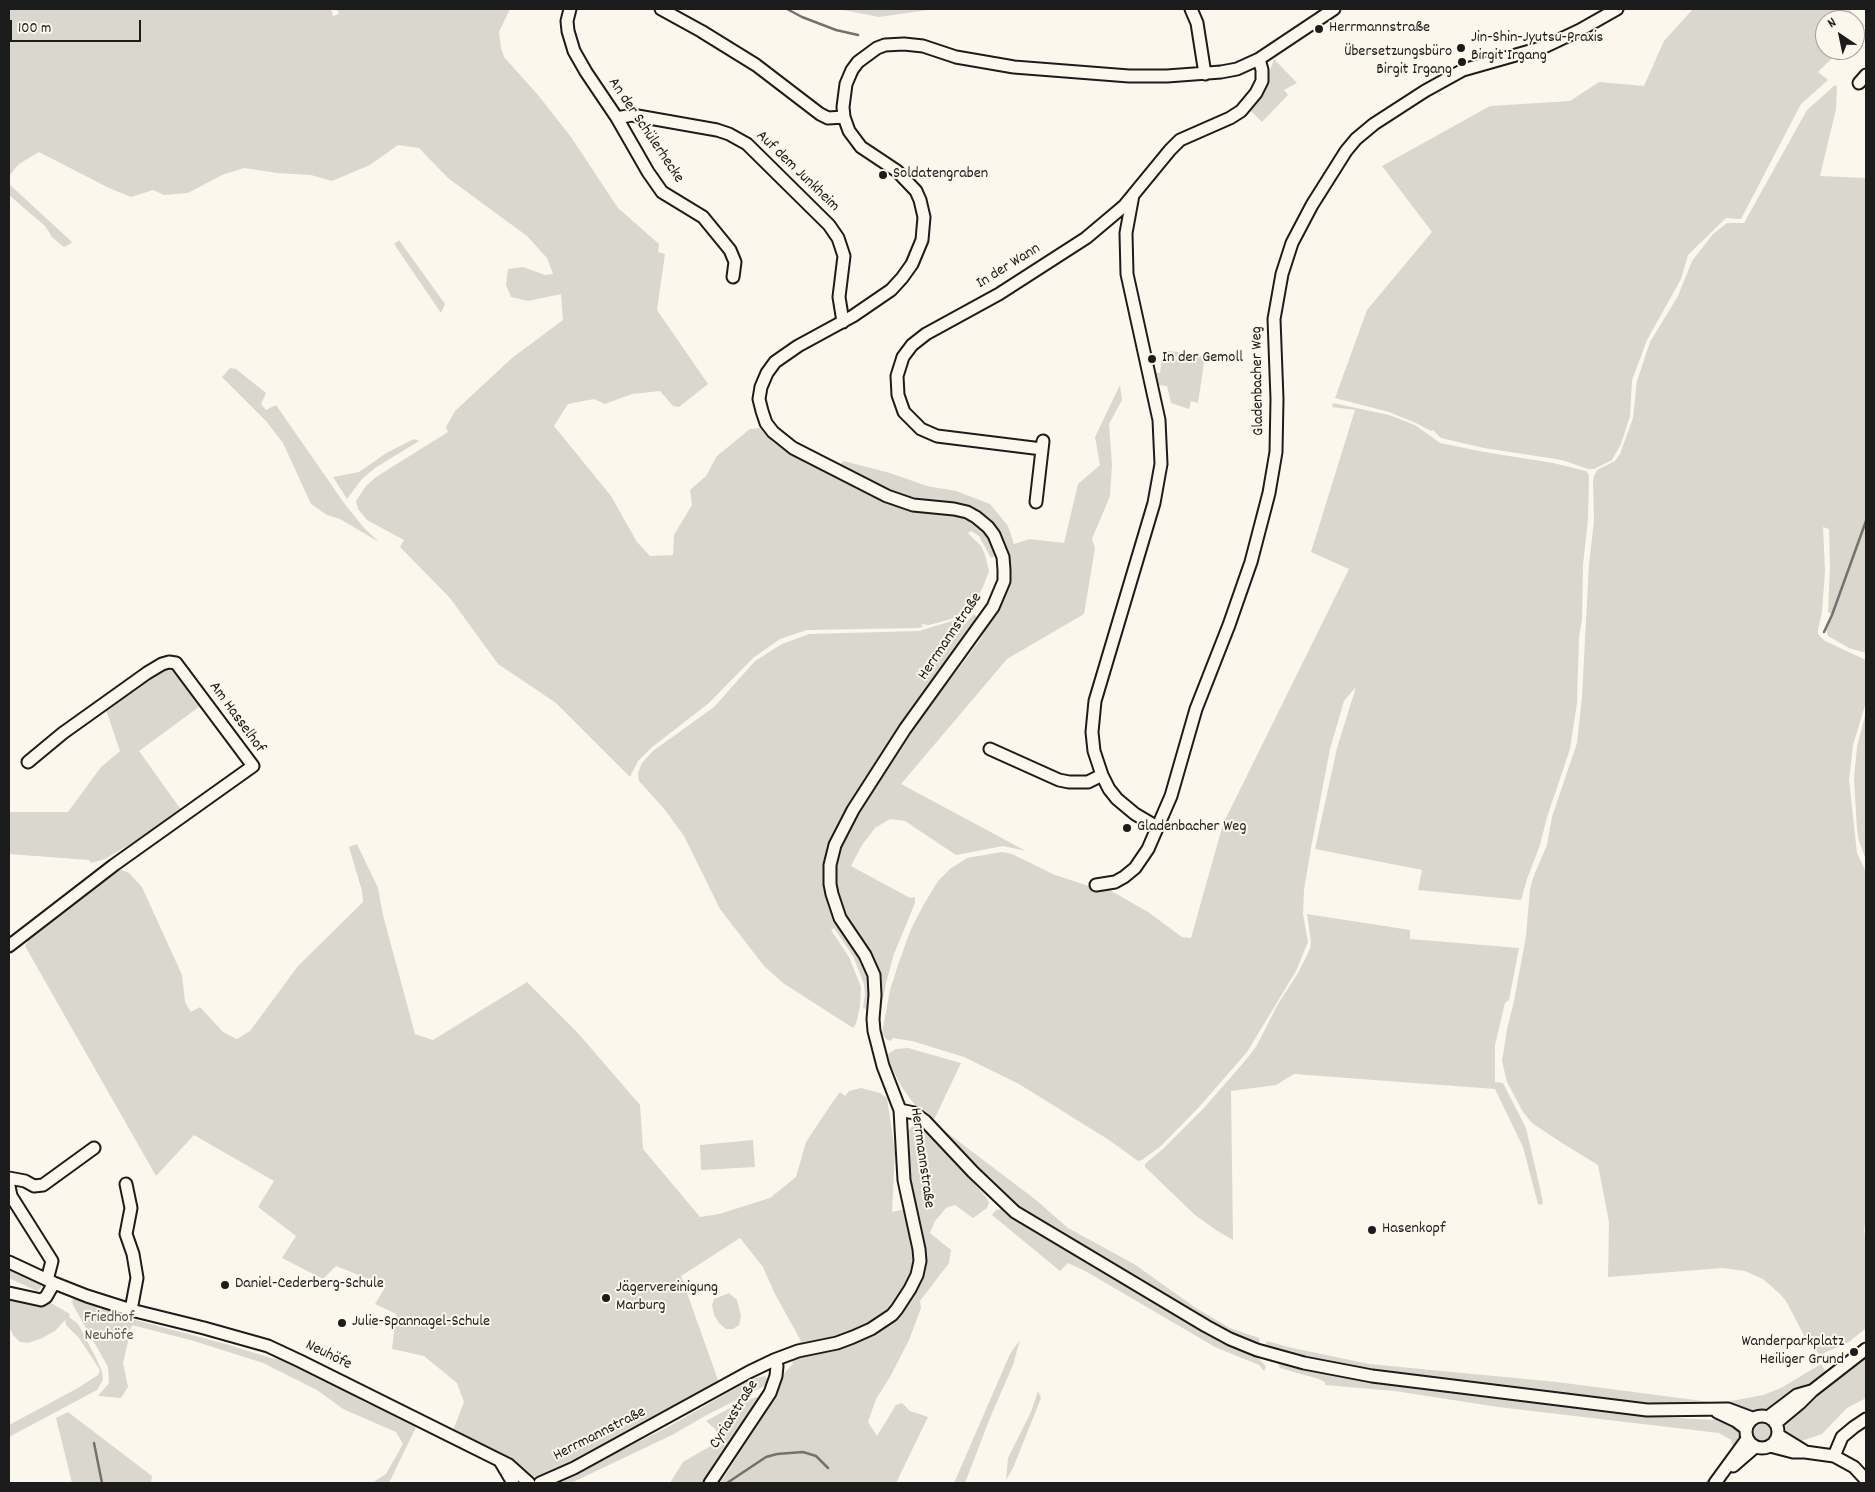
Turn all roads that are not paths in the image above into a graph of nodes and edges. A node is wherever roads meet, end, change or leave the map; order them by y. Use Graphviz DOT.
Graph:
graph roads {
  1 [pos="570,9"];
  2 [pos="661,9"];
  3 [pos="1191,9"];
  4 [pos="1334,9"];
  5 [pos="1617,9"];
  6 [pos="1259,59"];
  7 [pos="1205,74"];
  8 [pos="844,117"];
  9 [pos="617,118"];
  10 [pos="1134,194"];
  11 [pos="733,277"];
  12 [pos="843,322"];
  13 [pos="1036,502"];
  14 [pos="990,749"];
  15 [pos="28,762"];
  16 [pos="1102,775"];
  17 [pos="1157,828"];
  18 [pos="1096,885"];
  19 [pos="9,946"];
  20 [pos="900,1110"];
  21 [pos="94,1148"];
  22 [pos="9,1178"];
  23 [pos="126,1184"];
  24 [pos="9,1186"];
  25 [pos="9,1262"];
  26 [pos="50,1282"];
  27 [pos="9,1292"];
  28 [pos="131,1310"];
  29 [pos="1866,1349"];
  30 [pos="774,1360"];
  31 [pos="1714,1410"];
  32 [pos="1752,1418"];
  33 [pos="1866,1419"];
  34 [pos="1774,1425"];
  35 [pos="1749,1438"];
  36 [pos="1770,1446"];
  37 [pos="1805,1452"];
  38 [pos="1834,1456"];
  39 [pos="500,1461"];
  40 [pos="1866,1480"];
  41 [pos="1717,1481"];
  42 [pos="512,1483"];
  43 [pos="529,1483"];
  44 [pos="540,1483"];
  45 [pos="710,1483"];
  1 -- 9 [label="street, An der Schülerhecke"];
  2 -- 8 [label="street"];
  3 -- 7 [label="street"];
  4 -- 6 [label="street, Herrmannstraße"];
  5 -- 17 [label="street, Gladenbacher Weg"];
  6 -- 7 [label="street, Herrmannstraße"];
  6 -- 10 [label="street, In der Wann"];
  7 -- 8 [label="street, Herrmannstraße"];
  8 -- 12 [label="street, Herrmannstraße"];
  9 -- 11 [label="street, An der Schülerhecke"];
  9 -- 12 [label="street, Auf dem Junkheim"];
  10 -- 13 [label="street, In der Wann"];
  10 -- 16 [label="street"];
  12 -- 20 [label="street, Herrmannstraße"];
  14 -- 16 [label="street"];
  15 -- 19 [label="street, Am Hasselhof"];
  16 -- 17 [label="street"];
  17 -- 18 [label="street, Gladenbacher Weg"];
  20 -- 30 [label="street, Herrmannstraße"];
  20 -- 31 [label="street"];
  21 -- 22 [label="street"];
  23 -- 28 [label="street"];
  24 -- 26 [label="street"];
  25 -- 26 [label="street, Neuhöfe"];
  26 -- 27 [label="street"];
  26 -- 28 [label="street, Neuhöfe"];
  28 -- 39 [label="street, Neuhöfe"];
  29 -- 34 [label="street"];
  30 -- 44 [label="street, Herrmannstraße"];
  30 -- 45 [label="street, Cyriaxstraße"];
  31 -- 32 [label="street"];
  31 -- 35 [label="street"];
  32 -- 34 [label="street"];
  32 -- 35 [label="street"];
  33 -- 38 [label="street"];
  34 -- 36 [label="street"];
  34 -- 37 [label="street"];
  35 -- 36 [label="street"];
  35 -- 41 [label="street"];
  36 -- 37 [label="street"];
  37 -- 38 [label="street"];
  38 -- 40 [label="street"];
  39 -- 42 [label="street"];
  39 -- 43 [label="street, Neuhöfe"];
}
